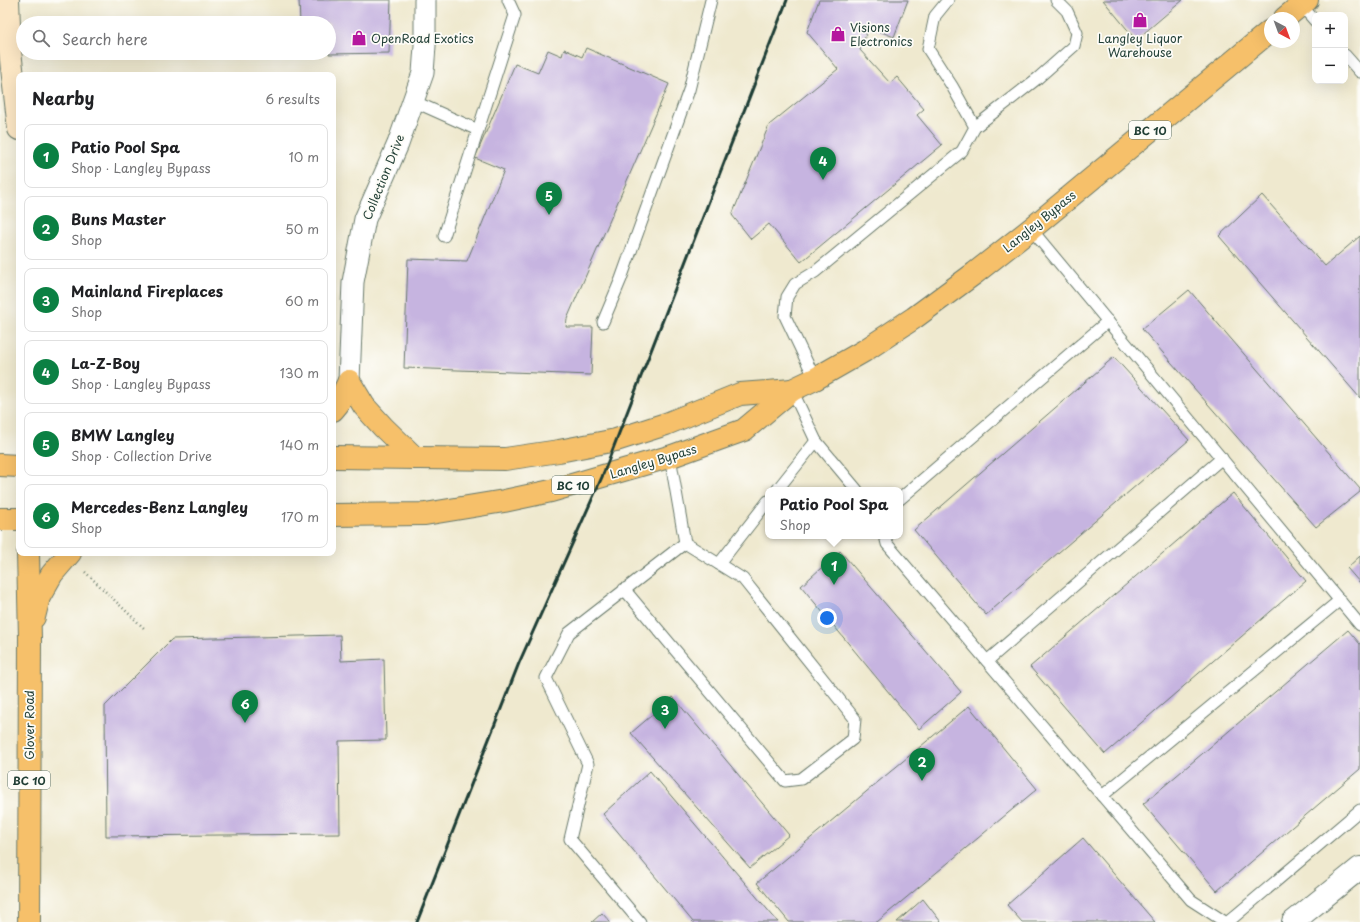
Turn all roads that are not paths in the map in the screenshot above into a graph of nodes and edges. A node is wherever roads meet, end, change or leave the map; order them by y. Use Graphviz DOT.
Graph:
graph roads {
  1 [pos="8,0"];
  2 [pos="425,0"];
  3 [pos="508,0"];
  4 [pos="711,0"];
  5 [pos="948,0"];
  6 [pos="1056,0"];
  7 [pos="1264,35"];
  8 [pos="1348,58"];
  9 [pos="1360,72"];
  10 [pos="413,101"];
  11 [pos="16,103"];
  12 [pos="975,128"];
  13 [pos="478,130"];
  14 [pos="1031,228"];
  15 [pos="444,236"];
  16 [pos="1108,321"];
  17 [pos="603,322"];
  18 [pos="815,378"];
  19 [pos="348,381"];
  20 [pos="792,390"];
  21 [pos="336,406"];
  22 [pos="816,442"];
  23 [pos="336,457"];
  24 [pos="670,457"];
  25 [pos="415,458"];
  26 [pos="1222,458"];
  27 [pos="0,465"];
  28 [pos="16,466"];
  29 [pos="779,487"];
  30 [pos="854,487"];
  31 [pos="903,496"];
  32 [pos="765,506"];
  33 [pos="336,516"];
  34 [pos="0,519"];
  35 [pos="16,519"];
  36 [pos="886,539"];
  37 [pos="685,543"];
  38 [pos="28,556"];
  39 [pos="67,556"];
  40 [pos="719,564"];
  41 [pos="624,589"];
  42 [pos="1340,600"];
  43 [pos="1360,625"];
  44 [pos="30,638"];
  45 [pos="987,661"];
  46 [pos="1102,796"];
  47 [pos="1360,810"];
  48 [pos="1360,868"];
  49 [pos="29,922"];
  50 [pos="640,922"];
  51 [pos="1225,922"];
  52 [pos="1228,922"];
  53 [pos="1293,922"];
  1 -- 11 [label="main road"];
  2 -- 10 [label="street, Collection Drive"];
  3 -- 13 [label="lane"];
  4 -- 17 [label="lane"];
  5 -- 12 [label="lane"];
  6 -- 12 [label="lane"];
  7 -- 14 [label="highway, Langley Bypass / BC 10"];
  8 -- 9 [label="lane"];
  10 -- 13 [label="lane"];
  10 -- 19 [label="street, Collection Drive"];
  12 -- 18 [label="lane"];
  13 -- 15 [label="lane"];
  14 -- 16 [label="lane"];
  14 -- 18 [label="highway, Langley Bypass / BC 10"];
  16 -- 26 [label="lane"];
  16 -- 31 [label="lane"];
  18 -- 20 [label="highway, Langley Bypass / BC 10"];
  19 -- 21 [label="highway"];
  19 -- 25 [label="highway"];
  20 -- 22 [label="lane"];
  20 -- 24 [label="highway, Langley Bypass / BC 10"];
  20 -- 25 [label="highway, Langley Bypass / BC 10"];
  22 -- 29 [label="lane"];
  22 -- 30 [label="lane"];
  23 -- 25 [label="highway, Langley Bypass / BC 10"];
  24 -- 33 [label="highway, Langley Bypass / BC 10"];
  24 -- 37 [label="lane"];
  26 -- 42 [label="lane"];
  26 -- 45 [label="lane"];
  27 -- 28 [label="highway"];
  32 -- 40 [label="lane"];
  34 -- 35 [label="highway"];
  36 -- 45 [label="lane"];
  37 -- 40 [label="lane"];
  37 -- 41 [label="lane"];
  38 -- 44 [label="highway, Glover Road / BC 10"];
  39 -- 44 [label="highway"];
  40 -- 41 [label="lane"];
  41 -- 50 [label="lane"];
  42 -- 43 [label="lane"];
  42 -- 46 [label="lane"];
  44 -- 49 [label="highway, Glover Road / BC 10"];
  45 -- 46 [label="lane"];
  46 -- 51 [label="lane"];
  47 -- 52 [label="lane"];
  48 -- 53 [label="street"];
}
